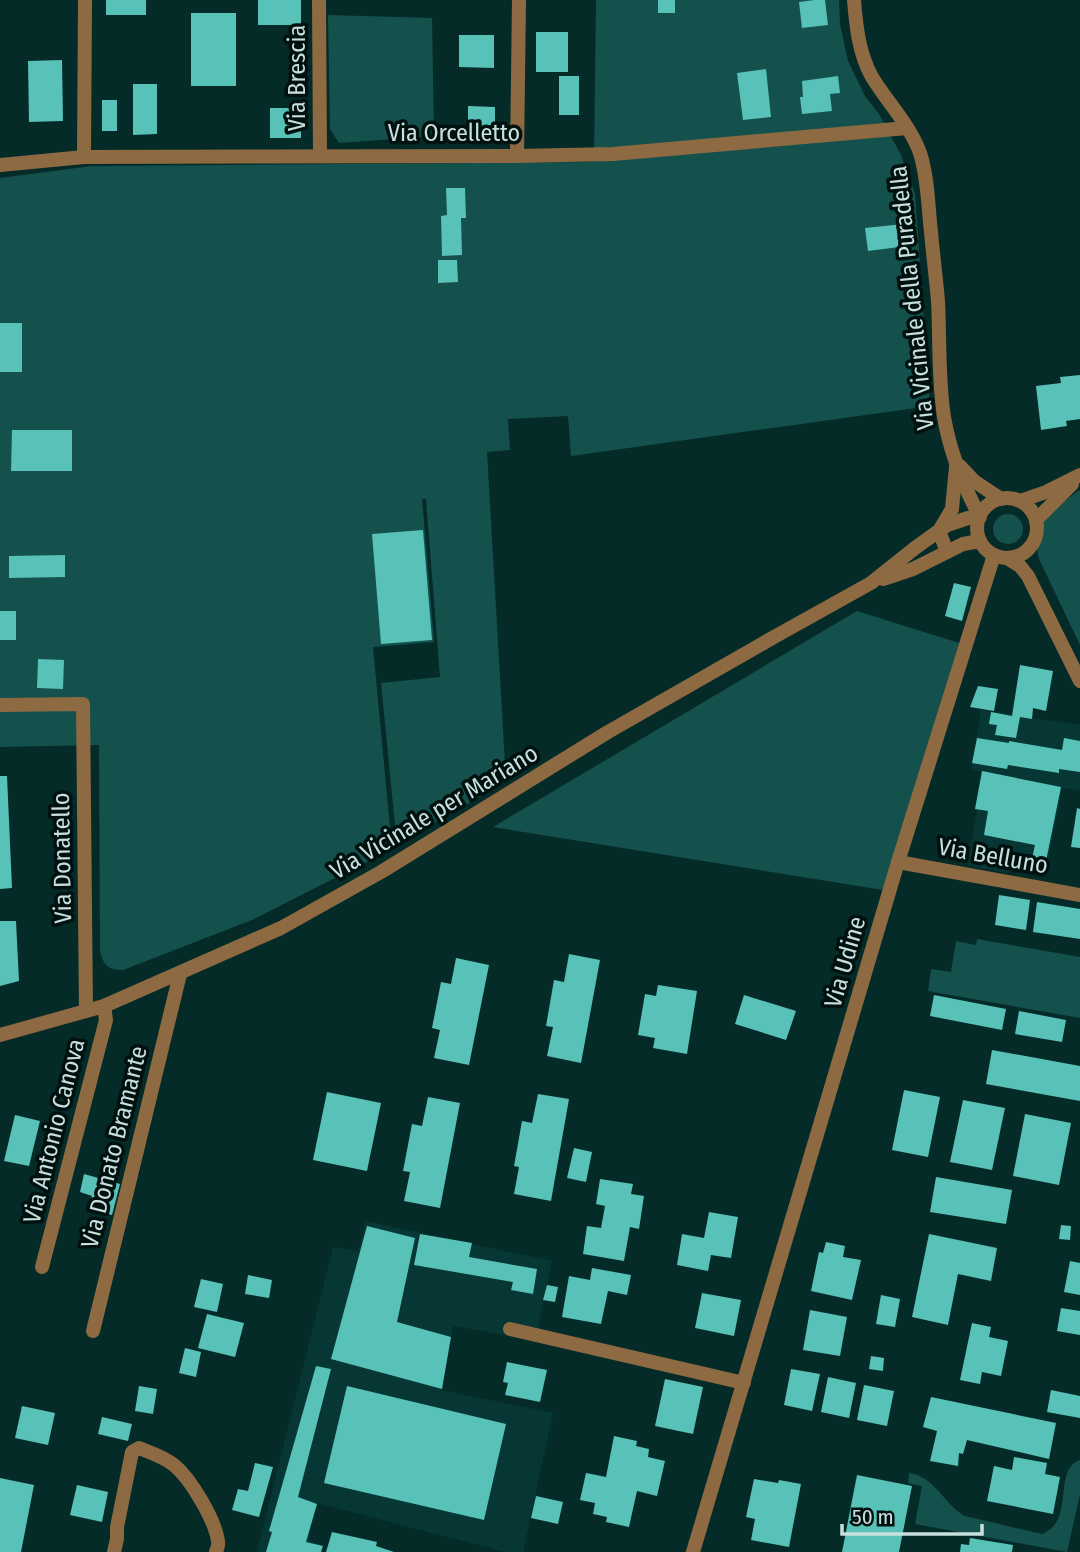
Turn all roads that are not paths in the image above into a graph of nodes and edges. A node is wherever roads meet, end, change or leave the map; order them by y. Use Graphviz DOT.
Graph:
graph roads {
  1 [pos="85,0"];
  2 [pos="319,0"];
  3 [pos="519,0"];
  4 [pos="854,0"];
  5 [pos="907,128"];
  6 [pos="320,156"];
  7 [pos="517,156"];
  8 [pos="84,157"];
  9 [pos="0,165"];
  10 [pos="956,463"];
  11 [pos="1080,475"];
  12 [pos="1001,499"];
  13 [pos="1020,501"];
  14 [pos="980,517"];
  15 [pos="1036,520"];
  16 [pos="939,531"];
  17 [pos="980,541"];
  18 [pos="1031,547"];
  19 [pos="947,552"];
  20 [pos="1000,557"];
  21 [pos="871,583"];
  22 [pos="1037,595"];
  23 [pos="1080,681"];
  24 [pos="0,705"];
  25 [pos="898,862"];
  26 [pos="1080,895"];
  27 [pos="180,974"];
  28 [pos="104,1006"];
  29 [pos="86,1011"];
  30 [pos="0,1035"];
  31 [pos="42,1267"];
  32 [pos="510,1329"];
  33 [pos="93,1331"];
  34 [pos="744,1383"];
  35 [pos="114,1552"];
  36 [pos="216,1552"];
  37 [pos="693,1552"];
  1 -- 8 [label="street"];
  2 -- 6 [label="street, Via Brescia"];
  3 -- 7 [label="street"];
  4 -- 5 [label="street, Via Vicinale della Puradella"];
  5 -- 7 [label="street, Via Orcelletto"];
  5 -- 10 [label="street, Via Vicinale della Puradella"];
  6 -- 7 [label="street, Via Orcelletto"];
  6 -- 8 [label="street, Via Orcelletto"];
  8 -- 9 [label="street, Via Orcelletto"];
  10 -- 12 [label="street"];
  10 -- 14 [label="street, Via Vicinale della Puradella"];
  10 -- 16 [label="street"];
  11 -- 13 [label="street"];
  11 -- 15 [label="street"];
  12 -- 13 [label="street"];
  12 -- 14 [label="street"];
  13 -- 15 [label="street"];
  14 -- 16 [label="street"];
  14 -- 17 [label="street"];
  15 -- 18 [label="street"];
  16 -- 19 [label="street"];
  16 -- 21 [label="street"];
  17 -- 19 [label="street"];
  17 -- 20 [label="street"];
  18 -- 20 [label="street"];
  18 -- 22 [label="street"];
  19 -- 21 [label="street"];
  20 -- 22 [label="street"];
  20 -- 25 [label="street, Via Udine"];
  21 -- 27 [label="street, Via Vicinale per Mariano"];
  22 -- 23 [label="street"];
  24 -- 29 [label="street, Via Donatello"];
  25 -- 26 [label="street, Via Belluno"];
  25 -- 34 [label="street, Via Udine"];
  27 -- 28 [label="street, Via Vicinale per Mariano"];
  27 -- 33 [label="street, Via Donato Bramante"];
  28 -- 29 [label="street, Via Vicinale per Mariano"];
  28 -- 31 [label="street, Via Antonio Canova"];
  29 -- 30 [label="street, Via Vicinale per Mariano"];
  32 -- 34 [label="street"];
  34 -- 37 [label="street, Via Udine"];
  35 -- 36 [label="street"];
}
